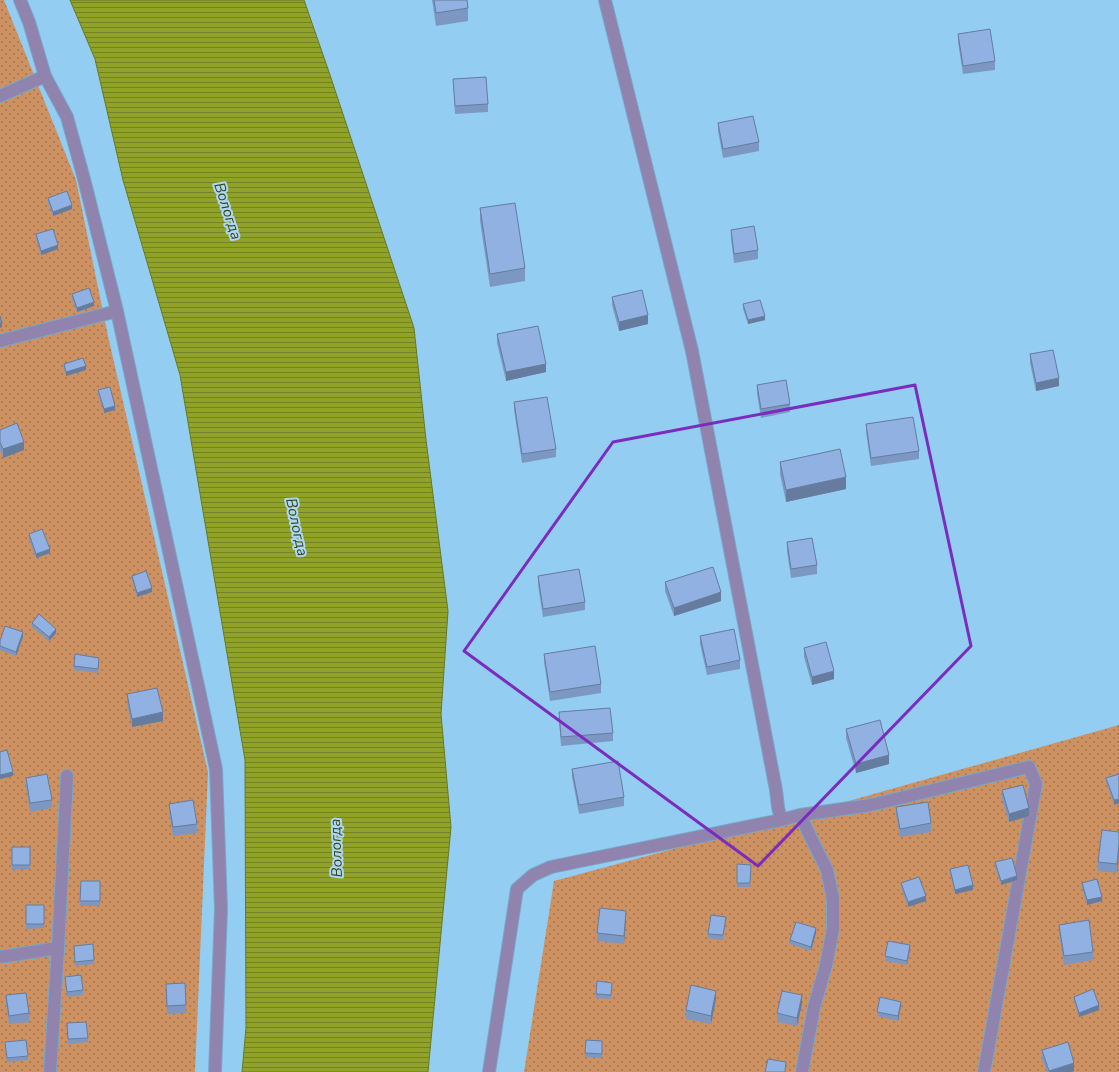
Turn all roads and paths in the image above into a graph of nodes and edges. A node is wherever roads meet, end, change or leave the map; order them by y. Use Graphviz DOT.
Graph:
graph roads {
  1 [pos="20,0"];
  2 [pos="606,0"];
  3 [pos="44,76"];
  4 [pos="0,96"];
  5 [pos="117,311"];
  6 [pos="0,341"];
  7 [pos="66,776"];
  8 [pos="800,815"];
  9 [pos="781,820"];
  10 [pos="58,948"];
  11 [pos="0,957"];
  12 [pos="50,1072"];
  13 [pos="215,1072"];
  14 [pos="489,1072"];
  15 [pos="802,1072"];
  16 [pos="984,1072"];
  1 -- 3 [label="street"];
  2 -- 9 [label="street"];
  3 -- 4 [label="street"];
  3 -- 5 [label="street"];
  5 -- 6 [label="street"];
  5 -- 13 [label="street"];
  7 -- 10 [label="street"];
  8 -- 9 [label="street"];
  8 -- 15 [label="street"];
  8 -- 16 [label="street"];
  9 -- 14 [label="street"];
  10 -- 11 [label="street"];
  10 -- 12 [label="street"];
}
